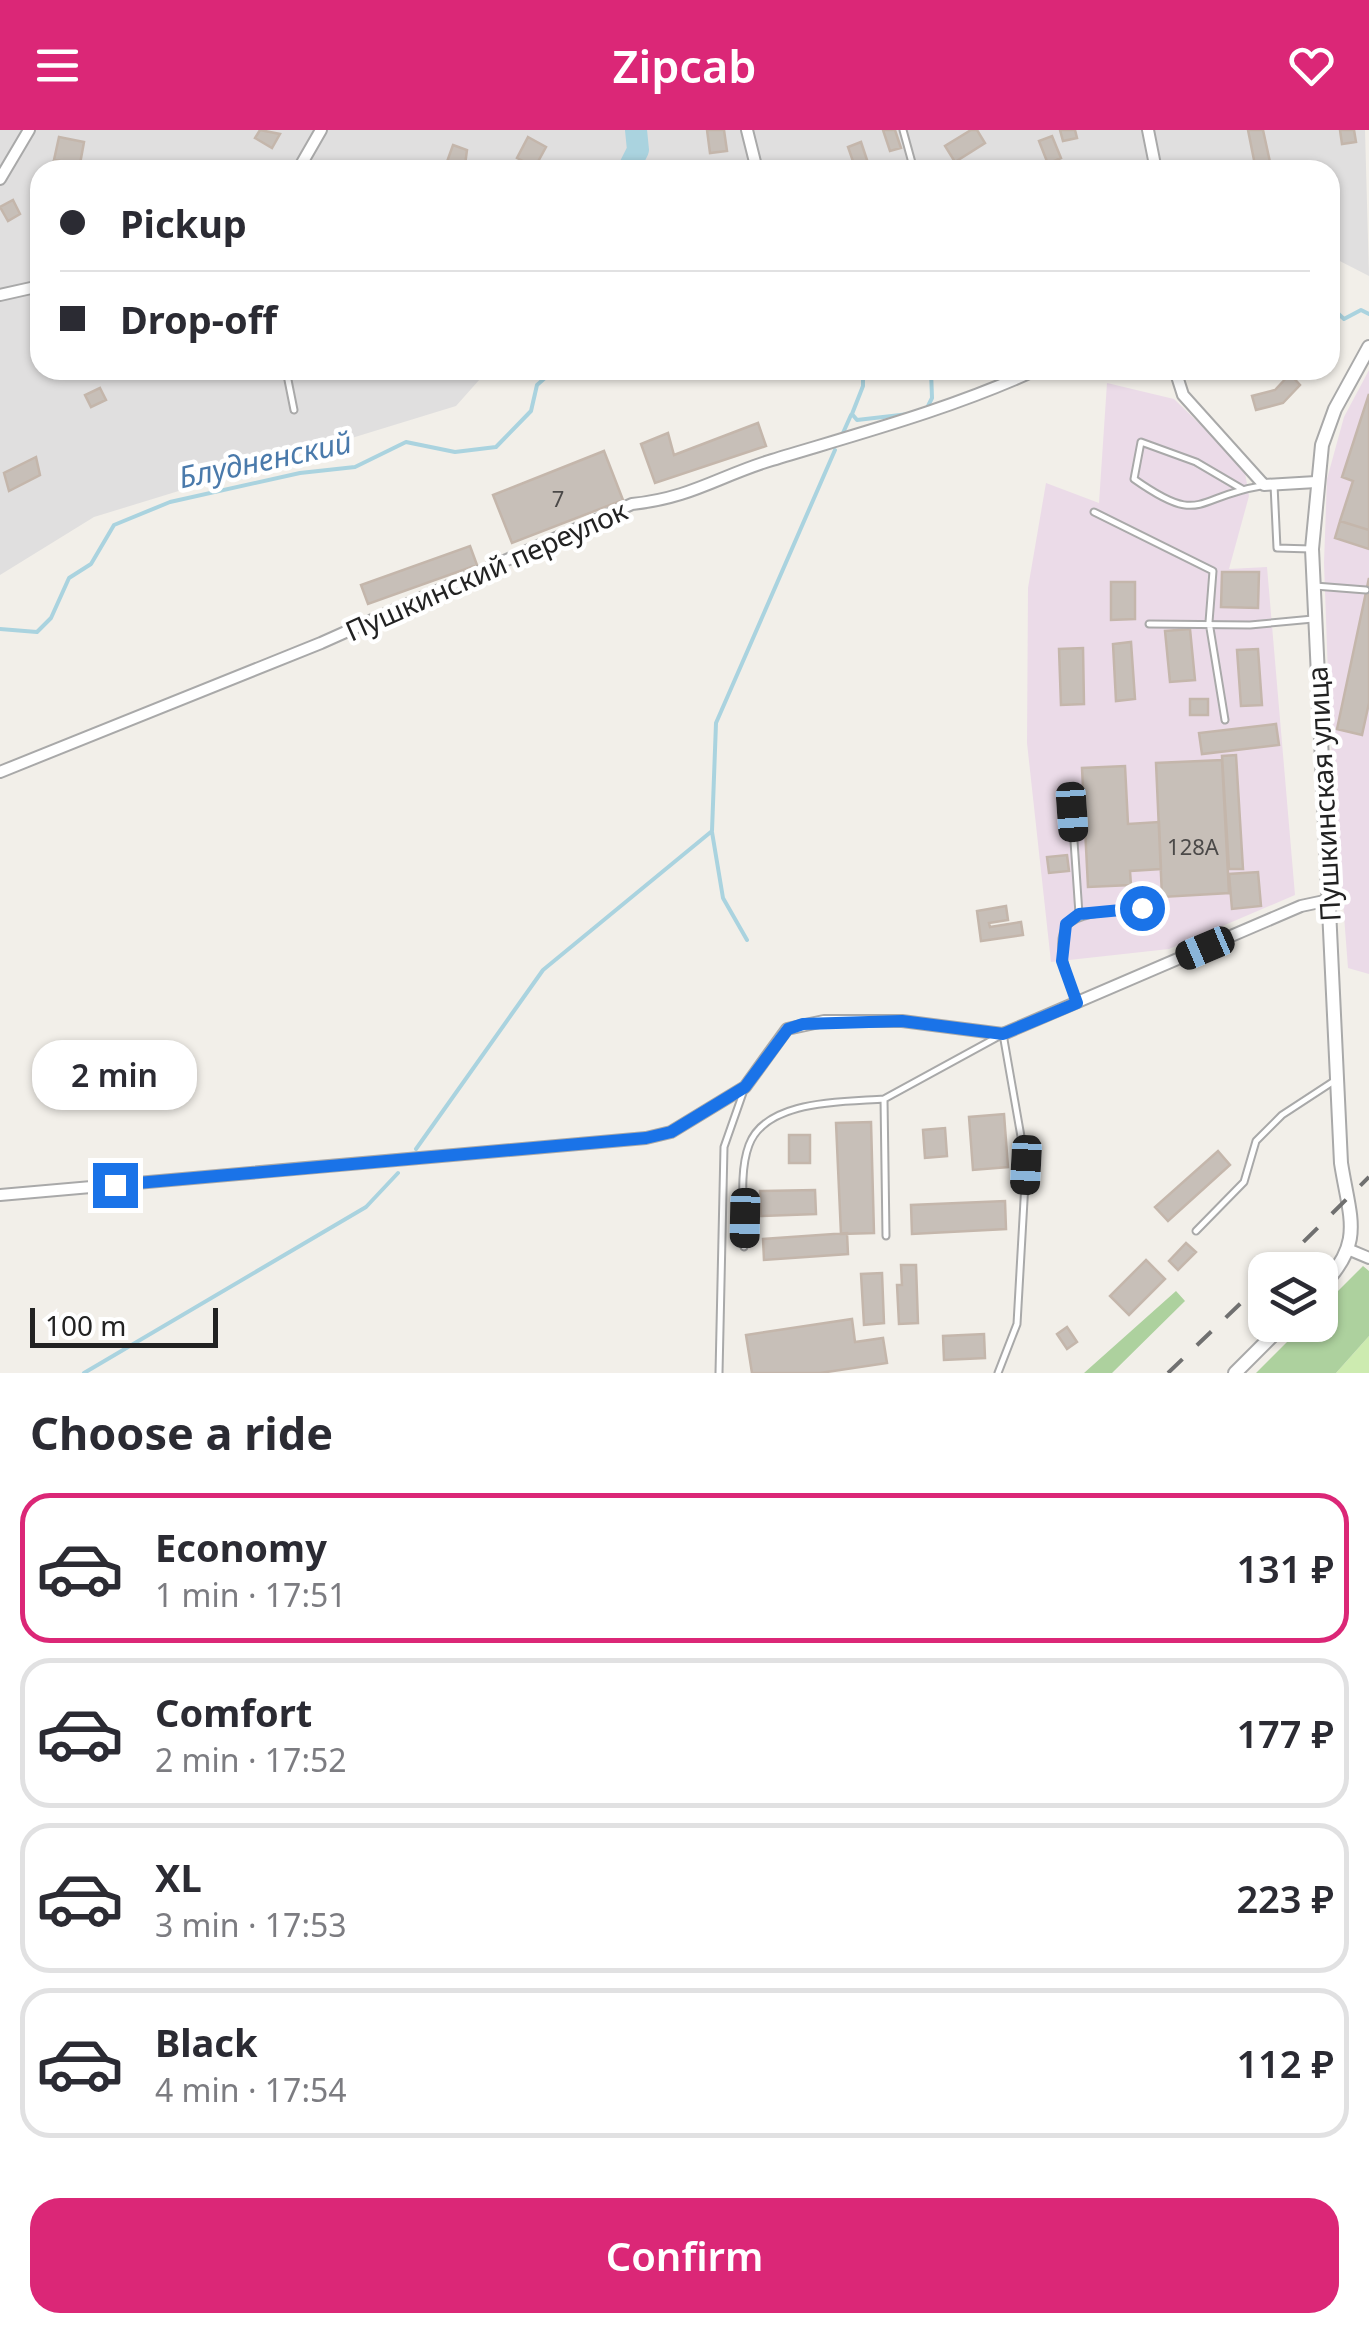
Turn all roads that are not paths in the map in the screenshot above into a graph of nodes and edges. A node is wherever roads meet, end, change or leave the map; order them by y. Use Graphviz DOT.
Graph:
graph roads {
  1 [pos="30,130"];
  2 [pos="321,130"];
  3 [pos="747,130"];
  4 [pos="902,130"];
  5 [pos="1148,130"];
  6 [pos="304,160"];
  7 [pos="754,160"];
  8 [pos="911,160"];
  9 [pos="1154,160"];
  10 [pos="0,179"];
  11 [pos="30,288"];
  12 [pos="0,295"];
  13 [pos="1369,347"];
  14 [pos="288,380"];
  15 [pos="1014,380"];
  16 [pos="1178,380"];
  17 [pos="294,410"];
  18 [pos="1316,482"];
  19 [pos="1269,485"];
  20 [pos="1242,489"];
  21 [pos="1094,512"];
  22 [pos="1312,549"];
  23 [pos="1312,586"];
  24 [pos="1366,590"];
  25 [pos="1313,619"];
  26 [pos="1209,622"];
  27 [pos="1149,624"];
  28 [pos="1225,720"];
  29 [pos="0,772"];
  30 [pos="1072,812"];
  31 [pos="1328,900"];
  32 [pos="1142,908"];
  33 [pos="1079,914"];
  34 [pos="1077,1003"];
  35 [pos="1003,1034"];
  36 [pos="1337,1080"];
  37 [pos="745,1087"];
  38 [pos="884,1098"];
  39 [pos="0,1195"];
  40 [pos="1196,1231"];
  41 [pos="886,1236"];
  42 [pos="744,1247"];
  43 [pos="1350,1250"];
  44 [pos="1369,1258"];
  45 [pos="1338,1265"];
  46 [pos="1266,1342"];
  47 [pos="719,1373"];
  48 [pos="998,1373"];
  49 [pos="1236,1373"];
  1 -- 10 [label="street"];
  2 -- 6 [label="street"];
  3 -- 7 [label="street"];
  4 -- 8 [label="lane"];
  5 -- 9 [label="street"];
  11 -- 12 [label="street"];
  13 -- 18 [label="street, Пушкинская улица"];
  14 -- 17 [label="lane"];
  15 -- 29 [label="street, Пушкинский переулок"];
  16 -- 19 [label="street"];
  18 -- 19 [label="street"];
  18 -- 22 [label="street, Пушкинская улица"];
  19 -- 20 [label="lane"];
  19 -- 22 [label="lane"];
  20 -- 20 [label="lane"];
  21 -- 26 [label="lane"];
  22 -- 23 [label="street, Пушкинская улица"];
  23 -- 24 [label="lane"];
  23 -- 25 [label="street, Пушкинская улица"];
  25 -- 26 [label="lane"];
  25 -- 31 [label="street, Пушкинская улица"];
  26 -- 27 [label="lane"];
  26 -- 28 [label="lane"];
  30 -- 33 [label="lane"];
  31 -- 34 [label="street"];
  31 -- 36 [label="street, Пушкинская улица"];
  32 -- 33 [label="lane"];
  33 -- 34 [label="lane"];
  34 -- 35 [label="street"];
  35 -- 37 [label="street"];
  35 -- 38 [label="lane"];
  35 -- 48 [label="lane"];
  36 -- 40 [label="lane"];
  36 -- 43 [label="street, Пушкинская улица"];
  37 -- 39 [label="street"];
  37 -- 47 [label="lane"];
  38 -- 41 [label="lane"];
  38 -- 42 [label="lane"];
  43 -- 44 [label="street"];
  43 -- 45 [label="street"];
  46 -- 49 [label="street"];
}
